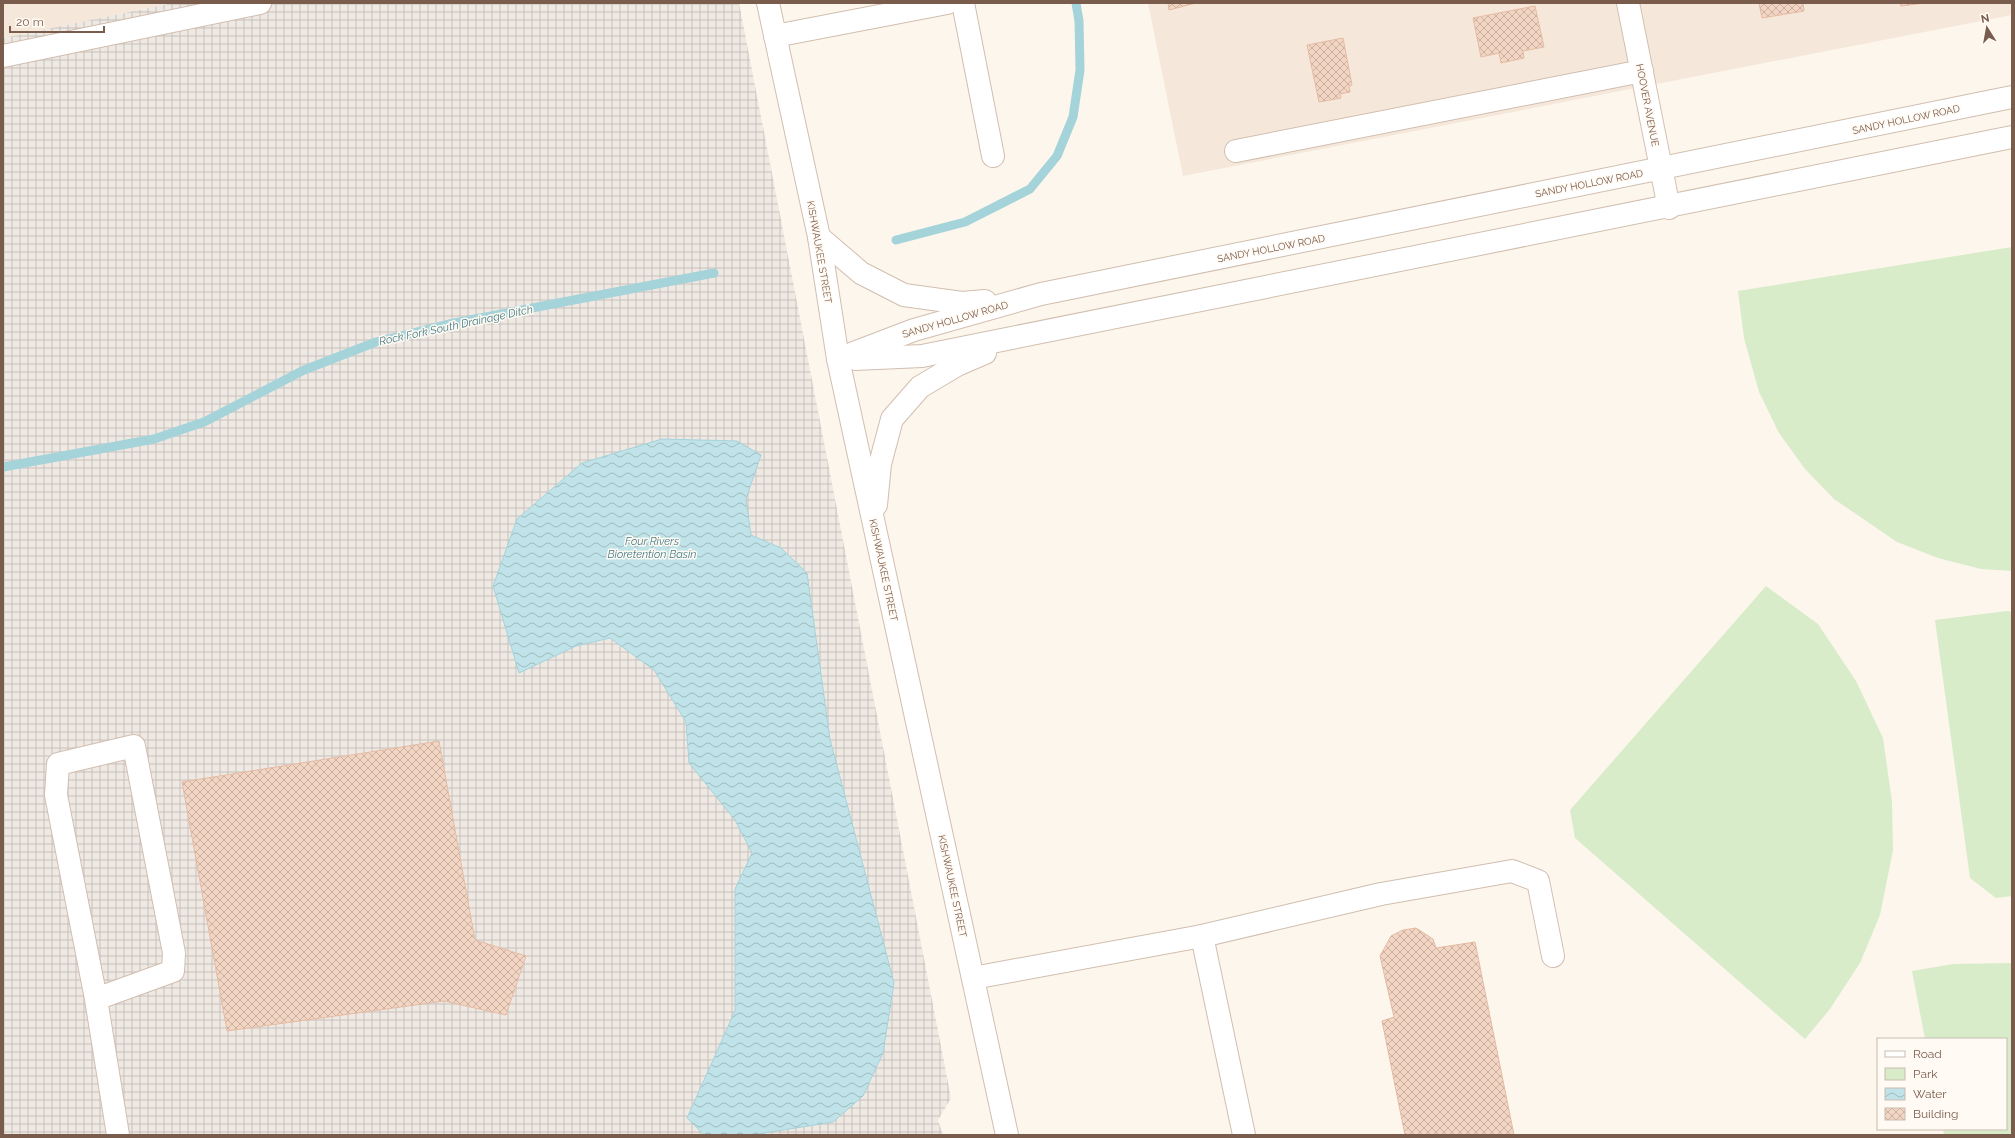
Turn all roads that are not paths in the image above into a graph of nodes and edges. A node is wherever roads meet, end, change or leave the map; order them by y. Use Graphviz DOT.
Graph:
graph roads {
  1 [pos="260,3"];
  2 [pos="768,3"];
  3 [pos="947,3"];
  4 [pos="963,3"];
  5 [pos="1628,3"];
  6 [pos="775,36"];
  7 [pos="3,56"];
  8 [pos="1642,71"];
  9 [pos="2012,97"];
  10 [pos="2012,137"];
  11 [pos="1236,151"];
  12 [pos="993,156"];
  13 [pos="1661,169"];
  14 [pos="1668,208"];
  15 [pos="819,237"];
  16 [pos="1041,294"];
  17 [pos="1022,336"];
  18 [pos="838,359"];
  19 [pos="874,526"];
  20 [pos="1202,936"];
  21 [pos="1553,956"];
  22 [pos="973,978"];
  23 [pos="96,999"];
  24 [pos="118,1135"];
  25 [pos="1007,1135"];
  26 [pos="1244,1135"];
  1 -- 7 [label="street"];
  2 -- 6 [label="street, KISHWAUKEE STREET"];
  3 -- 6 [label="street"];
  4 -- 12 [label="street"];
  5 -- 8 [label="street, HOOVER AVENUE"];
  6 -- 15 [label="street, KISHWAUKEE STREET"];
  8 -- 11 [label="street"];
  8 -- 13 [label="street, HOOVER AVENUE"];
  9 -- 13 [label="street, SANDY HOLLOW ROAD"];
  10 -- 14 [label="street"];
  13 -- 14 [label="street, HOOVER AVENUE"];
  13 -- 16 [label="street, SANDY HOLLOW ROAD"];
  14 -- 17 [label="street"];
  15 -- 16 [label="street"];
  15 -- 18 [label="street, KISHWAUKEE STREET"];
  16 -- 18 [label="street, SANDY HOLLOW ROAD"];
  17 -- 18 [label="street"];
  17 -- 19 [label="street"];
  18 -- 19 [label="street, KISHWAUKEE STREET"];
  19 -- 22 [label="street, KISHWAUKEE STREET"];
  20 -- 21 [label="street"];
  20 -- 22 [label="street"];
  20 -- 26 [label="street"];
  22 -- 25 [label="street, KISHWAUKEE STREET"];
  23 -- 23 [label="street"];
  23 -- 24 [label="street"];
}
